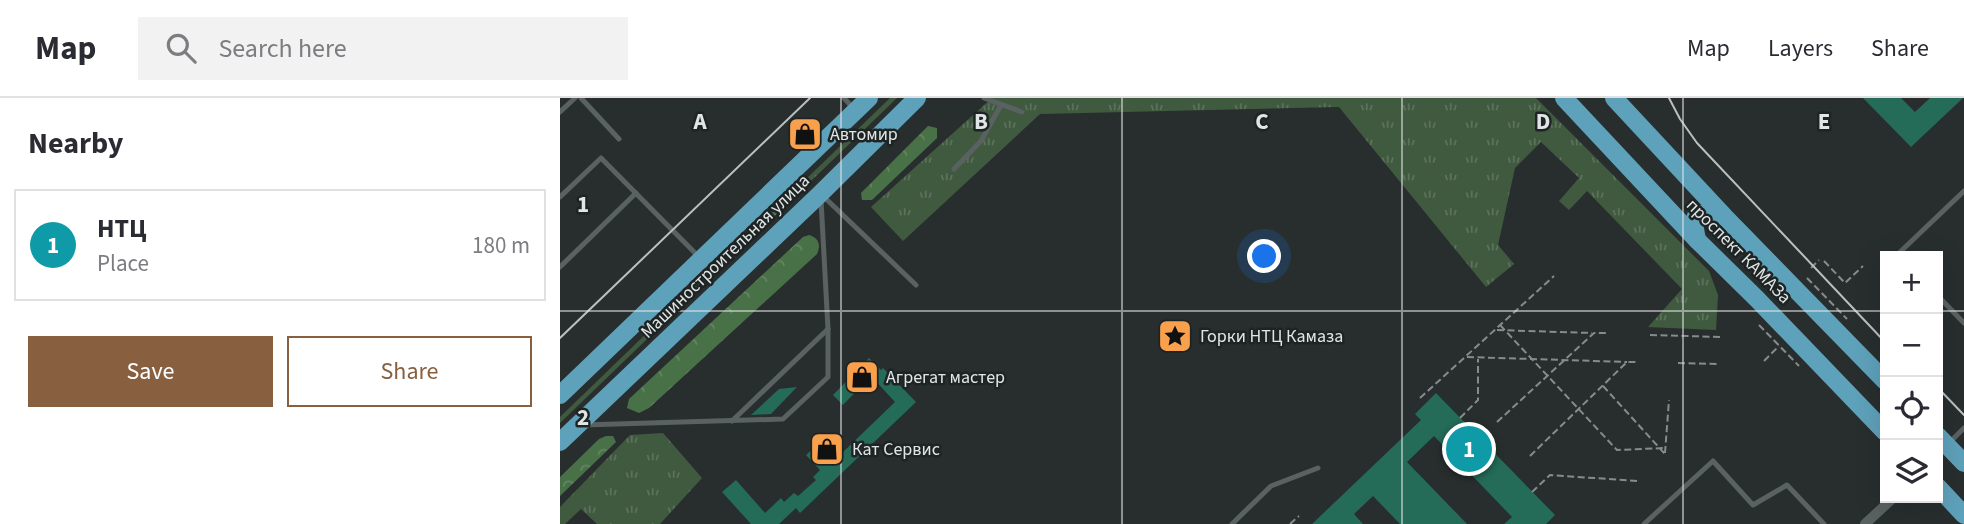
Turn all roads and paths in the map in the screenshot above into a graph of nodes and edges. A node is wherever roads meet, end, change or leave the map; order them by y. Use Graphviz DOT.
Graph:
graph roads {
  1 [pos="575,98"];
  2 [pos="581,98"];
  3 [pos="929,98"];
  4 [pos="984,98"];
  5 [pos="1558,98"];
  6 [pos="1564,98"];
  7 [pos="1617,101"];
  8 [pos="856,102"];
  9 [pos="911,104"];
  10 [pos="1002,105"];
  11 [pos="560,112"];
  12 [pos="1022,112"];
  13 [pos="1587,121"];
  14 [pos="619,139"];
  15 [pos="954,169"];
  16 [pos="1964,191"];
  17 [pos="636,193"];
  18 [pos="820,194"];
  19 [pos="560,197"];
  20 [pos="1723,215"];
  21 [pos="1697,240"];
  22 [pos="1901,251"];
  23 [pos="701,259"];
  24 [pos="1819,260"];
  25 [pos="1824,261"];
  26 [pos="1863,266"];
  27 [pos="560,267"];
  28 [pos="1811,268"];
  29 [pos="1554,276"];
  30 [pos="1807,278"];
  31 [pos="916,285"];
  32 [pos="1943,301"];
  33 [pos="1847,319"];
  34 [pos="1964,323"];
  35 [pos="1759,324"];
  36 [pos="1500,325"];
  37 [pos="828,329"];
  38 [pos="1495,330"];
  39 [pos="1505,330"];
  40 [pos="1594,333"];
  41 [pos="1608,333"];
  42 [pos="1650,335"];
  43 [pos="1722,337"];
  44 [pos="1780,345"];
  45 [pos="1465,357"];
  46 [pos="1478,358"];
  47 [pos="1532,359"];
  48 [pos="1564,360"];
  49 [pos="1764,361"];
  50 [pos="1627,362"];
  51 [pos="1636,362"];
  52 [pos="1678,363"];
  53 [pos="1720,364"];
  54 [pos="1799,366"];
  55 [pos="1547,376"];
  56 [pos="1881,377"];
  57 [pos="1602,386"];
  58 [pos="560,395"];
  59 [pos="1420,398"];
  60 [pos="1669,400"];
  61 [pos="1578,409"];
  62 [pos="1460,418"];
  63 [pos="732,421"];
  64 [pos="1497,422"];
  65 [pos="577,425"];
  66 [pos="1880,427"];
  67 [pos="1964,428"];
  68 [pos="1943,439"];
  69 [pos="1943,441"];
  70 [pos="560,442"];
  71 [pos="1659,448"];
  72 [pos="1665,448"];
  73 [pos="1530,456"];
  74 [pos="1964,463"];
  75 [pos="1318,468"];
  76 [pos="1637,481"];
  77 [pos="1532,492"];
  78 [pos="1943,492"];
  79 [pos="1888,503"];
  80 [pos="1964,515"];
  81 [pos="1299,516"];
  82 [pos="1232,524"];
  83 [pos="1290,524"];
  84 [pos="1644,524"];
  85 [pos="1824,524"];
  86 [pos="1865,524"];
  1 -- 11 [label="lane"];
  2 -- 14 [label="lane"];
  3 -- 9 [label="main road, Машиностроительная улица"];
  4 -- 10 [label="lane"];
  5 -- 13 [label="main road"];
  6 -- 13 [label="main road, проспект КАМАЗа"];
  7 -- 20 [label="main road, проспект КАМАЗа"];
  8 -- 23 [label="main road, Машиностроительная улица"];
  9 -- 18 [label="main road, Машиностроительная улица"];
  10 -- 12 [label="lane"];
  10 -- 15 [label="lane"];
  13 -- 21 [label="main road, проспект КАМАЗа"];
  16 -- 22 [label="lane"];
  17 -- 19 [label="lane"];
  17 -- 23 [label="lane"];
  17 -- 27 [label="lane"];
  18 -- 31 [label="lane"];
  18 -- 37 [label="lane"];
  18 -- 65 [label="main road, Машиностроительная улица"];
  20 -- 21 [label="main road"];
  20 -- 56 [label="main road, проспект КАМАЗа"];
  21 -- 66 [label="main road, проспект КАМАЗа"];
  23 -- 58 [label="main road, Машиностроительная улица"];
  24 -- 28 [label="path"];
  25 -- 26 [label="path"];
  29 -- 36 [label="path"];
  30 -- 33 [label="path"];
  32 -- 34 [label="lane"];
  35 -- 44 [label="path"];
  36 -- 38 [label="path"];
  36 -- 39 [label="path"];
  37 -- 63 [label="lane"];
  37 -- 63 [label="lane"];
  38 -- 39 [label="path"];
  38 -- 45 [label="path"];
  39 -- 40 [label="path"];
  39 -- 47 [label="path"];
  40 -- 41 [label="path"];
  40 -- 48 [label="path"];
  42 -- 43 [label="path"];
  44 -- 49 [label="path"];
  44 -- 54 [label="path"];
  45 -- 46 [label="path"];
  45 -- 59 [label="path"];
  46 -- 47 [label="path"];
  46 -- 62 [label="path"];
  47 -- 48 [label="path"];
  47 -- 55 [label="path"];
  48 -- 50 [label="path"];
  48 -- 55 [label="path"];
  50 -- 51 [label="path"];
  50 -- 57 [label="path"];
  52 -- 53 [label="path"];
  55 -- 61 [label="path"];
  55 -- 64 [label="path"];
  57 -- 61 [label="path"];
  57 -- 71 [label="path"];
  60 -- 72 [label="path"];
  61 -- 71 [label="path"];
  61 -- 73 [label="path"];
  63 -- 65 [label="lane"];
  65 -- 70 [label="main road, Машиностроительная улица"];
  67 -- 68 [label="lane"];
  69 -- 74 [label="main road"];
  71 -- 72 [label="path"];
  71 -- 72 [label="path"];
  75 -- 82 [label="lane"];
  76 -- 77 [label="path"];
  78 -- 80 [label="main road"];
  79 -- 86 [label="street"];
  81 -- 83 [label="path"];
  84 -- 85 [label="lane"];
}
